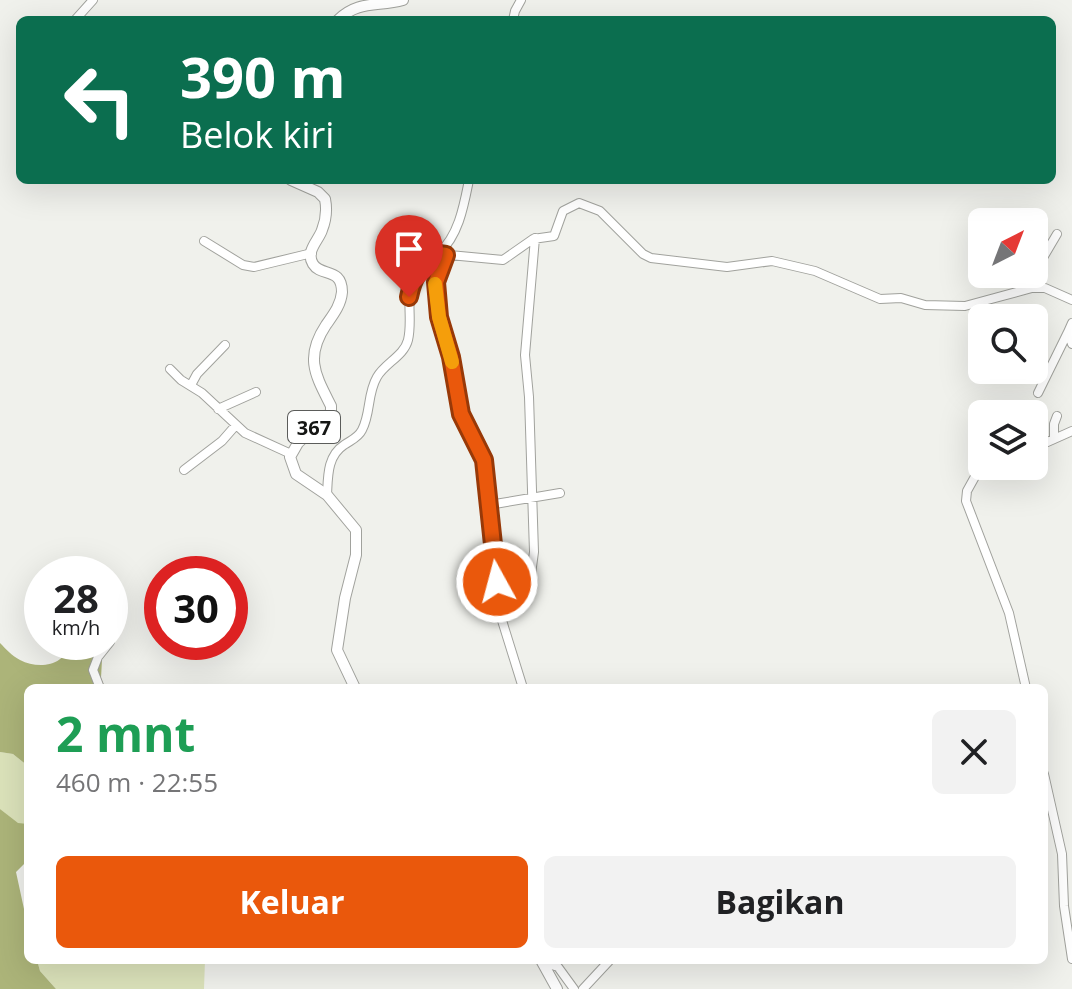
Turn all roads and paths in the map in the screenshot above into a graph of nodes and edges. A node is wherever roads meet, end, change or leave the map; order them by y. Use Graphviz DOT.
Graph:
graph roads {
  1 [pos="93,0"];
  2 [pos="403,0"];
  3 [pos="79,16"];
  4 [pos="344,16"];
  5 [pos="300,184"];
  6 [pos="468,184"];
  7 [pos="1057,234"];
  8 [pos="535,238"];
  9 [pos="204,241"];
  10 [pos="1048,249"];
  11 [pos="312,253"];
  12 [pos="442,255"];
  13 [pos="1024,290"];
  14 [pos="1072,300"];
  15 [pos="1070,328"];
  16 [pos="1072,344"];
  17 [pos="225,345"];
  18 [pos="170,369"];
  19 [pos="191,385"];
  20 [pos="256,392"];
  21 [pos="1038,393"];
  22 [pos="218,409"];
  23 [pos="1057,416"];
  24 [pos="236,425"];
  25 [pos="1072,431"];
  26 [pos="1054,439"];
  27 [pos="1048,442"];
  28 [pos="291,454"];
  29 [pos="184,470"];
  30 [pos="973,480"];
  31 [pos="560,493"];
  32 [pos="327,495"];
  33 [pos="531,496"];
  34 [pos="489,505"];
  35 [pos="497,582"];
  36 [pos="97,660"];
  37 [pos="98,684"];
  38 [pos="353,684"];
  39 [pos="522,684"];
  40 [pos="1025,684"];
  41 [pos="1048,792"];
  42 [pos="1072,959"];
  43 [pos="544,964"];
  44 [pos="550,964"];
  45 [pos="606,964"];
  46 [pos="557,989"];
  47 [pos="574,989"];
  48 [pos="583,989"];
  1 -- 3 [label="street"];
  2 -- 4 [label="main road"];
  5 -- 11 [label="main road"];
  6 -- 12 [label="street"];
  7 -- 10 [label="street"];
  8 -- 12 [label="street"];
  8 -- 13 [label="street"];
  8 -- 33 [label="street"];
  9 -- 11 [label="street"];
  11 -- 28 [label="main road, 367"];
  12 -- 32 [label="street"];
  12 -- 34 [label="street"];
  13 -- 14 [label="street"];
  15 -- 16 [label="street"];
  15 -- 21 [label="street"];
  17 -- 19 [label="street"];
  18 -- 19 [label="street"];
  19 -- 22 [label="street"];
  20 -- 22 [label="street"];
  22 -- 24 [label="street"];
  23 -- 26 [label="street"];
  24 -- 28 [label="street"];
  24 -- 29 [label="street"];
  25 -- 26 [label="street"];
  26 -- 27 [label="street"];
  28 -- 32 [label="main road, 367"];
  30 -- 40 [label="street"];
  31 -- 33 [label="street"];
  32 -- 38 [label="main road, 367"];
  33 -- 34 [label="street"];
  33 -- 35 [label="street"];
  34 -- 35 [label="street"];
  35 -- 39 [label="street"];
  36 -- 37 [label="street"];
  41 -- 42 [label="street"];
  43 -- 46 [label="main road"];
  44 -- 47 [label="street"];
  45 -- 48 [label="street"];
}
